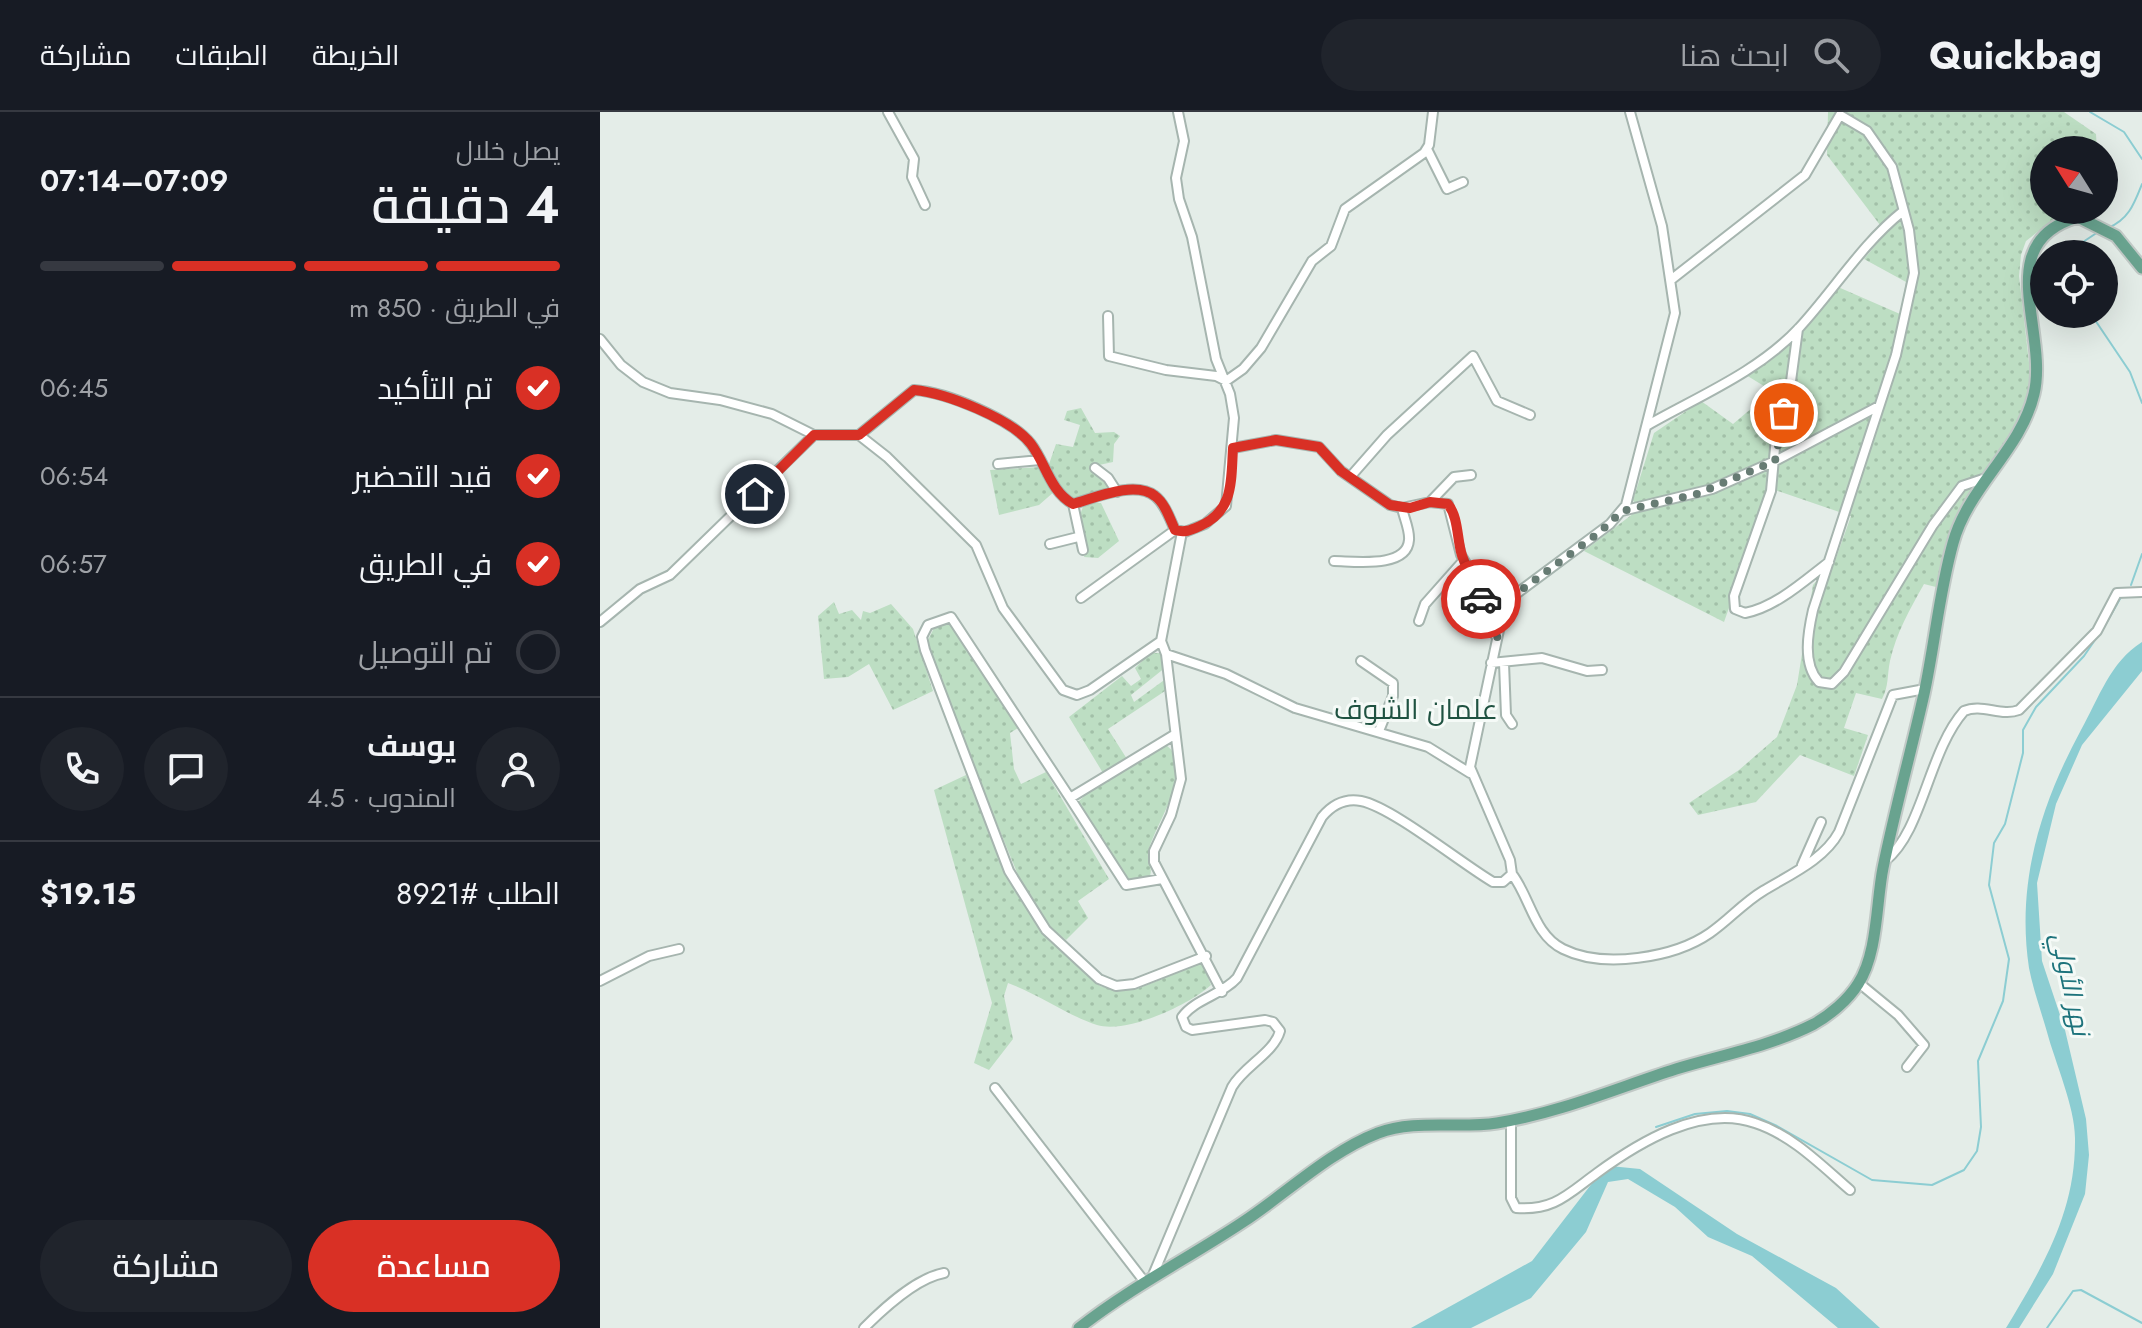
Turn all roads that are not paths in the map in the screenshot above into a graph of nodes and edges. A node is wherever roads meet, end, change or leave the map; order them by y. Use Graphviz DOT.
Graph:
graph roads {
  1 [pos="888,112"];
  2 [pos="1178,112"];
  3 [pos="1433,112"];
  4 [pos="1630,112"];
  5 [pos="1427,149"];
  6 [pos="1463,182"];
  7 [pos="925,205"];
  8 [pos="1902,212"];
  9 [pos="2142,268"];
  10 [pos="1672,279"];
  11 [pos="1108,316"];
  12 [pos="1798,329"];
  13 [pos="600,339"];
  14 [pos="1226,381"];
  15 [pos="1879,406"];
  16 [pos="1530,415"];
  17 [pos="1648,425"];
  18 [pos="814,435"];
  19 [pos="859,435"];
  20 [pos="1233,448"];
  21 [pos="1040,460"];
  22 [pos="1775,461"];
  23 [pos="998,464"];
  24 [pos="1095,468"];
  25 [pos="1471,475"];
  26 [pos="1351,476"];
  27 [pos="1986,478"];
  28 [pos="1117,492"];
  29 [pos="1430,502"];
  30 [pos="1073,504"];
  31 [pos="1402,508"];
  32 [pos="1622,511"];
  33 [pos="1178,531"];
  34 [pos="1078,537"];
  35 [pos="1050,544"];
  36 [pos="1083,550"];
  37 [pos="1464,560"];
  38 [pos="1334,561"];
  39 [pos="1829,561"];
  40 [pos="2142,592"];
  41 [pos="1081,598"];
  42 [pos="1419,621"];
  43 [pos="600,622"];
  44 [pos="1497,638"];
  45 [pos="1161,641"];
  46 [pos="1166,654"];
  47 [pos="1361,661"];
  48 [pos="1491,663"];
  49 [pos="1504,663"];
  50 [pos="1602,670"];
  51 [pos="1925,689"];
  52 [pos="1512,724"];
  53 [pos="1379,731"];
  54 [pos="1174,735"];
  55 [pos="1470,773"];
  56 [pos="1070,798"];
  57 [pos="1821,822"];
  58 [pos="1885,861"];
  59 [pos="1800,868"];
  60 [pos="1512,874"];
  61 [pos="1162,879"];
  62 [pos="679,949"];
  63 [pos="1206,956"];
  64 [pos="600,981"];
  65 [pos="1859,983"];
  66 [pos="1222,992"];
  67 [pos="1907,1067"];
  68 [pos="995,1088"];
  69 [pos="1511,1121"];
  70 [pos="1850,1190"];
  71 [pos="944,1273"];
  72 [pos="1149,1278"];
  73 [pos="864,1328"];
  74 [pos="1079,1328"];
  1 -- 7 [label="street"];
  2 -- 14 [label="street"];
  3 -- 5 [label="street"];
  4 -- 10 [label="street"];
  5 -- 6 [label="street"];
  5 -- 14 [label="street"];
  8 -- 10 [label="street"];
  8 -- 12 [label="street"];
  8 -- 15 [label="street"];
  9 -- 27 [label="main road"];
  10 -- 17 [label="street"];
  11 -- 14 [label="street"];
  12 -- 17 [label="street"];
  12 -- 22 [label="street"];
  13 -- 18 [label="street"];
  14 -- 20 [label="street"];
  15 -- 22 [label="street"];
  15 -- 39 [label="street"];
  16 -- 26 [label="street"];
  17 -- 32 [label="street"];
  18 -- 19 [label="street"];
  18 -- 43 [label="street"];
  19 -- 21 [label="street"];
  19 -- 45 [label="street"];
  20 -- 26 [label="street"];
  20 -- 33 [label="street"];
  21 -- 23 [label="street"];
  21 -- 30 [label="street"];
  22 -- 32 [label="street"];
  22 -- 39 [label="street"];
  24 -- 28 [label="street"];
  25 -- 29 [label="street"];
  26 -- 31 [label="street"];
  27 -- 39 [label="street"];
  27 -- 51 [label="main road"];
  28 -- 30 [label="street"];
  28 -- 33 [label="street"];
  29 -- 31 [label="street"];
  29 -- 37 [label="street"];
  30 -- 34 [label="street"];
  31 -- 38 [label="street"];
  32 -- 44 [label="street"];
  33 -- 41 [label="street"];
  33 -- 45 [label="street"];
  34 -- 35 [label="street"];
  34 -- 36 [label="street"];
  37 -- 42 [label="street"];
  37 -- 44 [label="street"];
  40 -- 58 [label="street"];
  44 -- 48 [label="street"];
  45 -- 46 [label="street"];
  46 -- 53 [label="street"];
  46 -- 54 [label="street"];
  47 -- 53 [label="street"];
  48 -- 49 [label="street"];
  48 -- 55 [label="street"];
  49 -- 50 [label="street"];
  49 -- 52 [label="street"];
  51 -- 58 [label="main road"];
  51 -- 59 [label="street"];
  53 -- 55 [label="street"];
  54 -- 56 [label="street"];
  54 -- 61 [label="street"];
  55 -- 60 [label="street"];
  56 -- 61 [label="street"];
  56 -- 63 [label="street"];
  57 -- 59 [label="street"];
  58 -- 65 [label="main road"];
  59 -- 60 [label="street"];
  60 -- 66 [label="street"];
  61 -- 63 [label="street"];
  62 -- 64 [label="street"];
  63 -- 66 [label="street"];
  65 -- 67 [label="street"];
  65 -- 69 [label="main road"];
  66 -- 72 [label="street"];
  68 -- 72 [label="street"];
  69 -- 70 [label="street"];
  69 -- 72 [label="main road"];
  71 -- 73 [label="street"];
  72 -- 74 [label="main road"];
}
